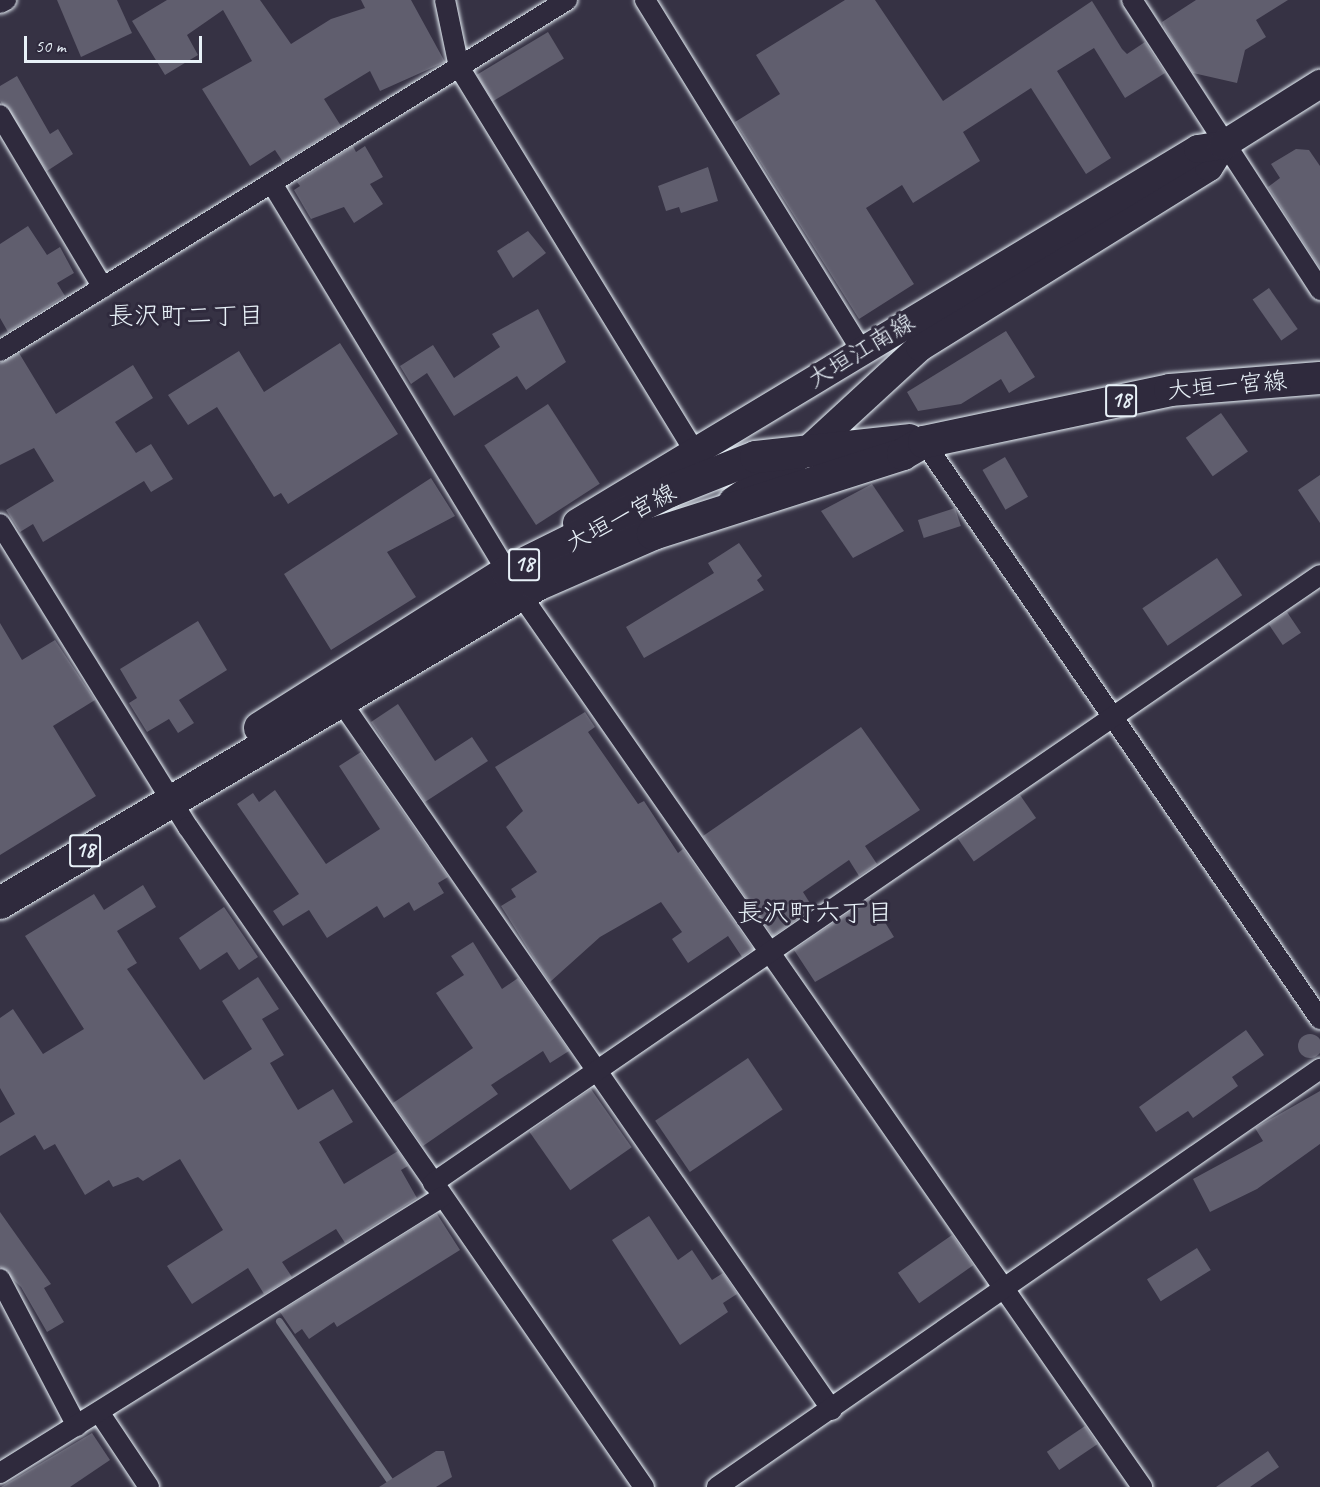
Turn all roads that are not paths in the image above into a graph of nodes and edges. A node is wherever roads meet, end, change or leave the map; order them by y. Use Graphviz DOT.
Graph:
graph roads {
  1 [pos="6,0"];
  2 [pos="444,0"];
  3 [pos="567,0"];
  4 [pos="645,0"];
  5 [pos="1132,0"];
  6 [pos="0,3"];
  7 [pos="459,67"];
  8 [pos="1320,84"];
  9 [pos="0,116"];
  10 [pos="1223,145"];
  11 [pos="273,185"];
  12 [pos="103,288"];
  13 [pos="1320,290"];
  14 [pos="0,351"];
  15 [pos="862,351"];
  16 [pos="1320,378"];
  17 [pos="924,442"];
  18 [pos="808,450"];
  19 [pos="695,452"];
  20 [pos="707,517"];
  21 [pos="0,524"];
  22 [pos="1320,575"];
  23 [pos="514,584"];
  24 [pos="342,703"];
  25 [pos="1112,717"];
  26 [pos="170,798"];
  27 [pos="0,903"];
  28 [pos="774,951"];
  29 [pos="1320,1019"];
  30 [pos="1320,1069"];
  31 [pos="600,1071"];
  32 [pos="438,1190"];
  33 [pos="0,1279"];
  34 [pos="1004,1286"];
  35 [pos="832,1410"];
  36 [pos="99,1412"];
  37 [pos="77,1426"];
  38 [pos="0,1473"];
  39 [pos="149,1487"];
  40 [pos="644,1487"];
  41 [pos="717,1487"];
  42 [pos="1143,1487"];
  1 -- 6 [label="street"];
  2 -- 7 [label="street"];
  3 -- 7 [label="street"];
  4 -- 15 [label="street"];
  5 -- 10 [label="street"];
  7 -- 11 [label="street"];
  7 -- 19 [label="street"];
  8 -- 10 [label="main road, 大垣江南線"];
  9 -- 12 [label="street"];
  10 -- 13 [label="street"];
  10 -- 15 [label="main road, 大垣江南線"];
  10 -- 18 [label="main road, 大垣江南線"];
  11 -- 12 [label="street"];
  11 -- 23 [label="street"];
  12 -- 14 [label="street"];
  15 -- 19 [label="main road, 大垣江南線"];
  16 -- 17 [label="main road, 大垣一宮線 / 18"];
  17 -- 18 [label="main road, 大垣一宮線 / 18"];
  17 -- 20 [label="main road, 大垣一宮線 / 18"];
  17 -- 25 [label="street"];
  18 -- 20 [label="main road, 大垣江南線"];
  18 -- 23 [label="main road, 大垣一宮線 / 18"];
  19 -- 23 [label="main road, 大垣江南線"];
  20 -- 23 [label="main road, 大垣一宮線 / 18"];
  21 -- 26 [label="street"];
  22 -- 25 [label="street"];
  23 -- 24 [label="main road, 大垣一宮線 / 18"];
  23 -- 26 [label="main road, 大垣一宮線 / 18"];
  23 -- 28 [label="street"];
  24 -- 26 [label="main road, 大垣一宮線 / 18"];
  24 -- 31 [label="street"];
  25 -- 28 [label="street"];
  25 -- 29 [label="street"];
  26 -- 27 [label="main road, 大垣一宮線 / 18"];
  26 -- 32 [label="street"];
  28 -- 31 [label="street"];
  28 -- 34 [label="street"];
  30 -- 34 [label="street"];
  31 -- 32 [label="street"];
  31 -- 35 [label="street"];
  32 -- 36 [label="street"];
  32 -- 40 [label="street"];
  33 -- 37 [label="street"];
  34 -- 35 [label="street"];
  34 -- 42 [label="street"];
  35 -- 41 [label="street"];
  36 -- 37 [label="street"];
  36 -- 39 [label="street"];
  37 -- 38 [label="street"];
}
